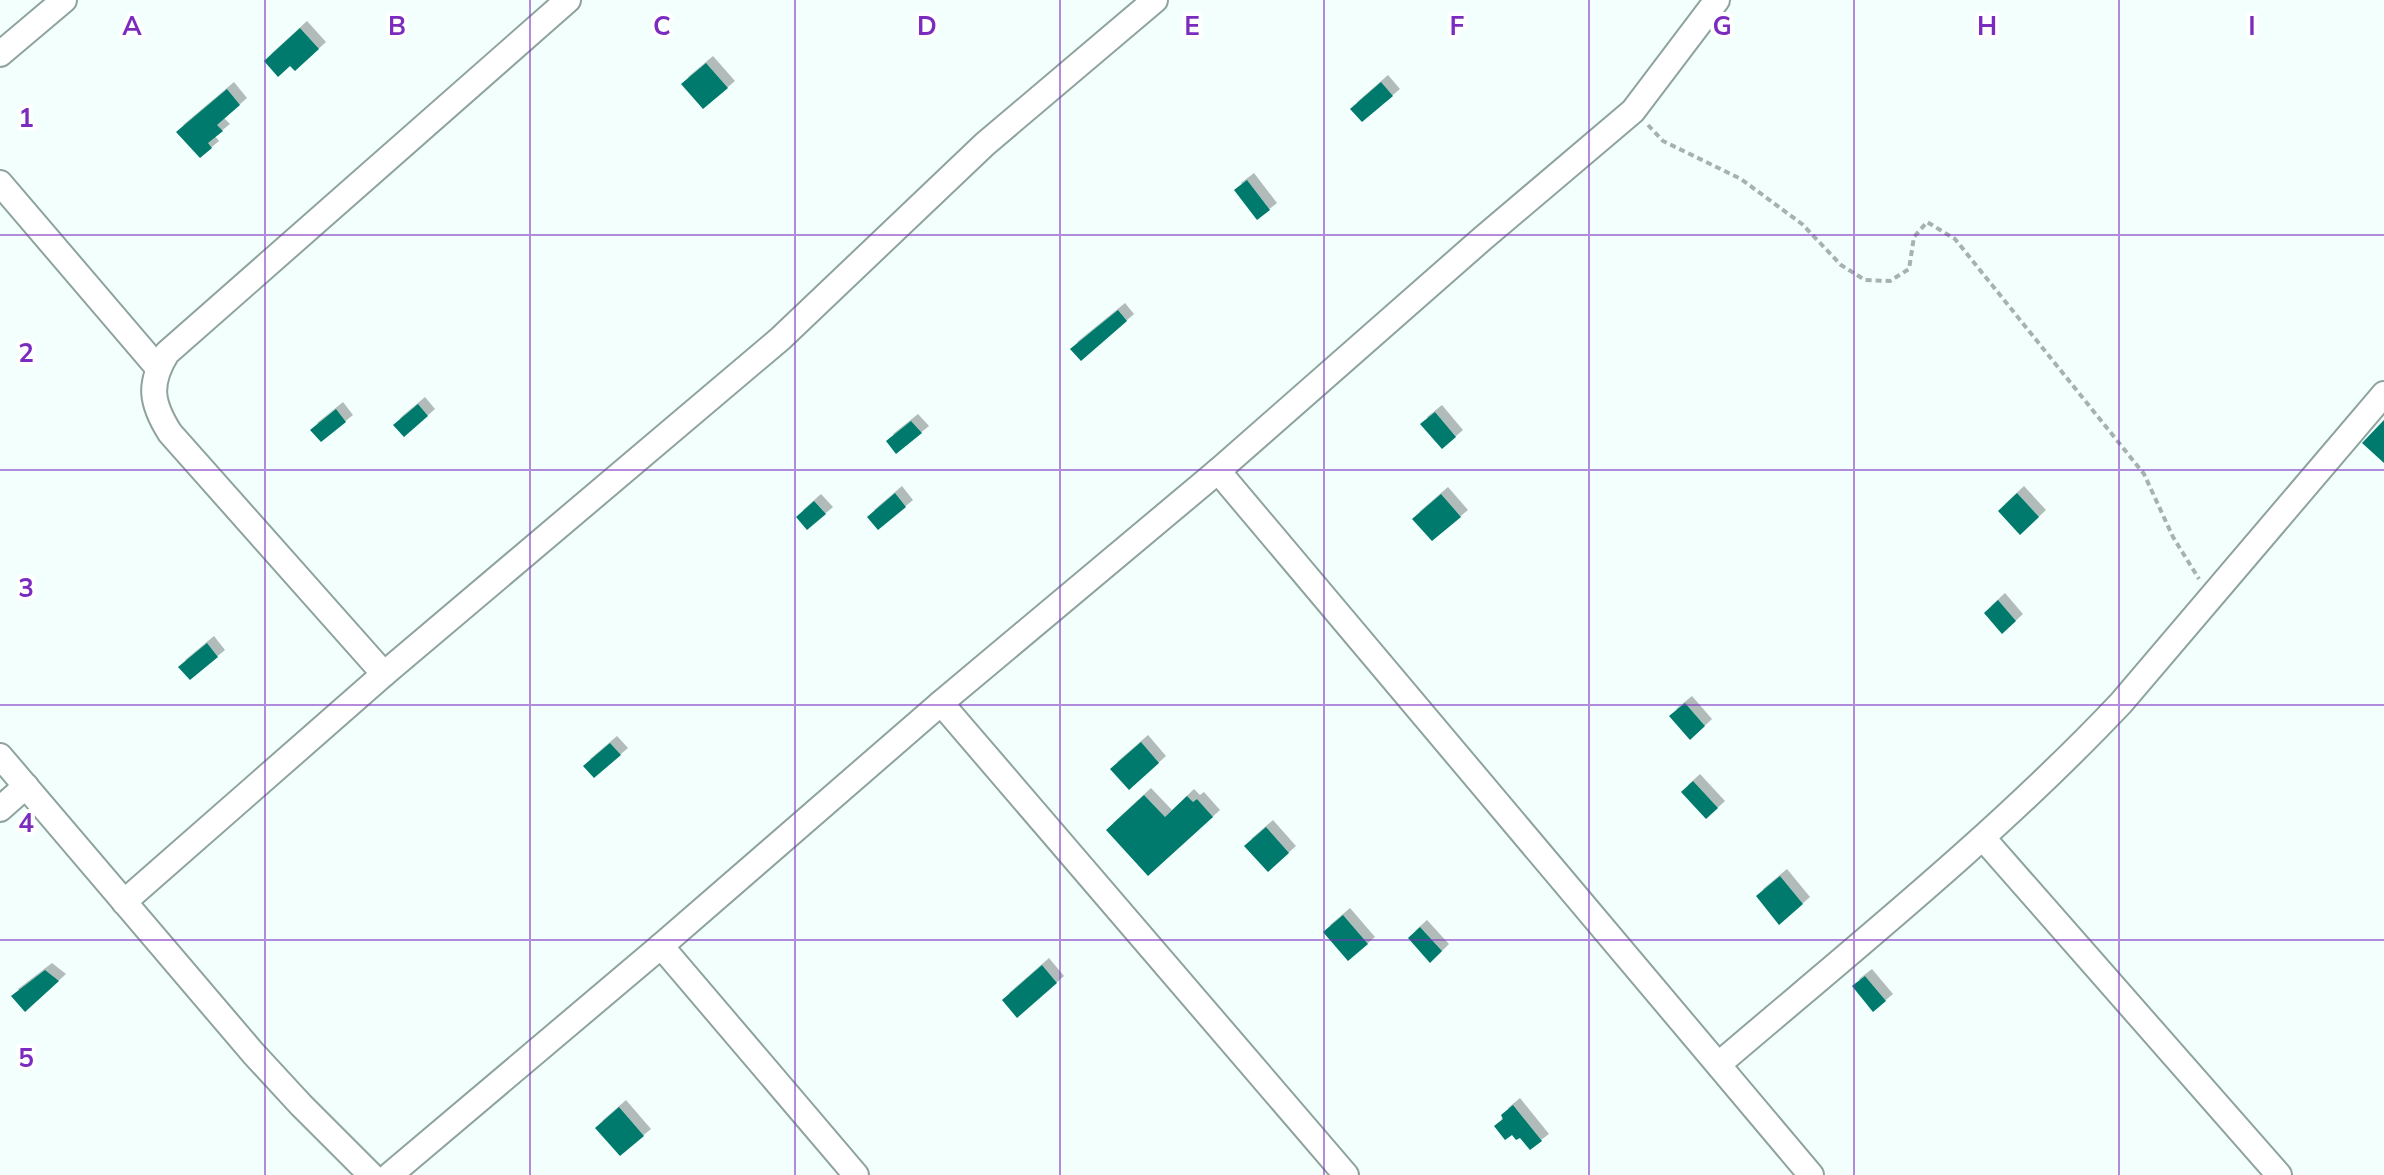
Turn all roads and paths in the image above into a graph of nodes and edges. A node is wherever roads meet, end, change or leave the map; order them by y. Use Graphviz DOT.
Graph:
graph roads {
  1 [pos="64,0"];
  2 [pos="568,0"];
  3 [pos="1155,0"];
  4 [pos="1717,0"];
  5 [pos="0,54"];
  6 [pos="1633,111"];
  7 [pos="0,183"];
  8 [pos="158,368"];
  9 [pos="2384,394"];
  10 [pos="1218,471"];
  11 [pos="2211,598"];
  12 [pos="384,674"];
  13 [pos="941,703"];
  14 [pos="0,756"];
  15 [pos="26,786"];
  16 [pos="0,809"];
  17 [pos="1983,838"];
  18 [pos="124,902"];
  19 [pos="661,946"];
  20 [pos="1719,1064"];
  21 [pos="371,1175"];
  22 [pos="390,1175"];
  23 [pos="856,1175"];
  24 [pos="1346,1175"];
  25 [pos="1811,1175"];
  26 [pos="2279,1175"];
  1 -- 5 [label="street"];
  2 -- 8 [label="street"];
  3 -- 12 [label="street"];
  4 -- 6 [label="street"];
  6 -- 10 [label="street"];
  6 -- 11 [label="path"];
  7 -- 8 [label="street"];
  8 -- 12 [label="street"];
  9 -- 11 [label="street"];
  10 -- 13 [label="street"];
  10 -- 20 [label="street"];
  11 -- 17 [label="street"];
  12 -- 18 [label="street"];
  13 -- 19 [label="street"];
  13 -- 24 [label="street"];
  14 -- 15 [label="street"];
  15 -- 16 [label="street"];
  15 -- 18 [label="street"];
  17 -- 20 [label="street"];
  17 -- 26 [label="street"];
  18 -- 21 [label="street"];
  19 -- 22 [label="street"];
  19 -- 23 [label="street"];
  20 -- 25 [label="street"];
}
